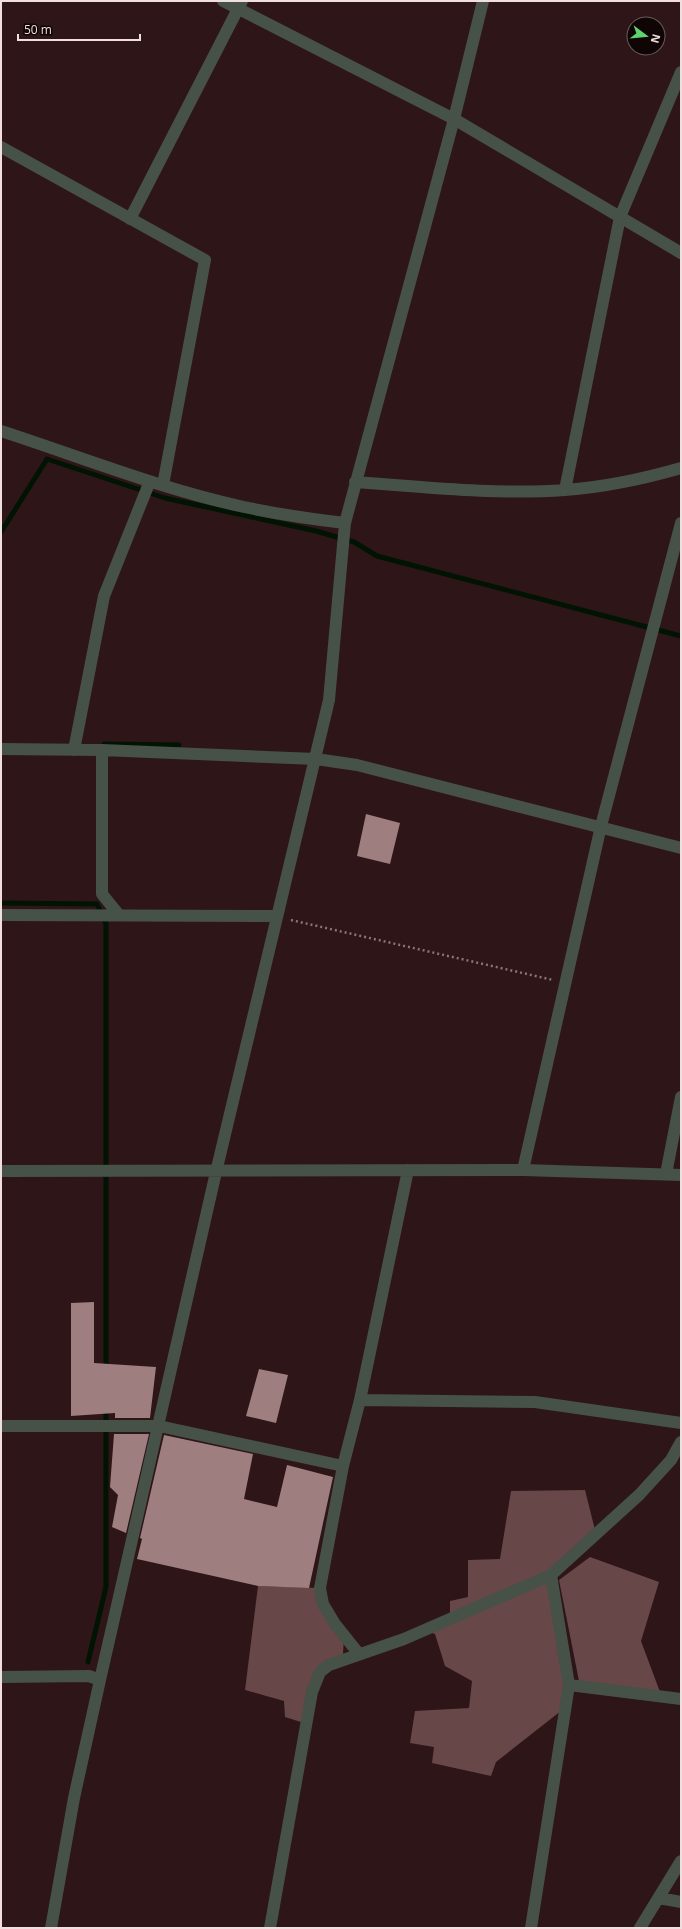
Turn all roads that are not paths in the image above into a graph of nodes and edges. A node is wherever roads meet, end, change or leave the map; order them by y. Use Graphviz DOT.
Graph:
graph roads {
  1 [pos="223,1"];
  2 [pos="483,1"];
  3 [pos="240,5"];
  4 [pos="681,72"];
  5 [pos="454,119"];
  6 [pos="1,147"];
  7 [pos="620,217"];
  8 [pos="130,219"];
  9 [pos="681,253"];
  10 [pos="1,431"];
  11 [pos="681,468"];
  12 [pos="150,481"];
  13 [pos="355,482"];
  14 [pos="163,485"];
  15 [pos="565,490"];
  16 [pos="346,523"];
  17 [pos="681,523"];
  18 [pos="1,748"];
  19 [pos="74,750"];
  20 [pos="102,750"];
  21 [pos="316,759"];
  22 [pos="601,826"];
  23 [pos="681,848"];
  24 [pos="1,915"];
  25 [pos="119,915"];
  26 [pos="278,916"];
  27 [pos="681,1097"];
  28 [pos="408,1170"];
  29 [pos="523,1170"];
  30 [pos="1,1171"];
  31 [pos="216,1172"];
  32 [pos="666,1174"];
  33 [pos="681,1175"];
  34 [pos="360,1400"];
  35 [pos="681,1423"];
  36 [pos="1,1426"];
  37 [pos="159,1426"];
  38 [pos="681,1442"];
  39 [pos="677,1456"];
  40 [pos="343,1466"];
  41 [pos="551,1575"];
  42 [pos="359,1654"];
  43 [pos="1,1677"];
  44 [pos="100,1680"];
  45 [pos="569,1685"];
  46 [pos="681,1699"];
  47 [pos="681,1861"];
  48 [pos="659,1898"];
  49 [pos="681,1902"];
  50 [pos="51,1928"];
  51 [pos="270,1928"];
  52 [pos="531,1928"];
  53 [pos="640,1928"];
  1 -- 3 [label="street"];
  2 -- 5 [label="street"];
  3 -- 5 [label="street"];
  3 -- 8 [label="street"];
  4 -- 7 [label="street"];
  5 -- 7 [label="street"];
  5 -- 13 [label="street"];
  6 -- 8 [label="street"];
  7 -- 9 [label="street"];
  7 -- 15 [label="street"];
  8 -- 14 [label="street"];
  10 -- 12 [label="street"];
  11 -- 15 [label="street"];
  12 -- 14 [label="street"];
  12 -- 19 [label="street"];
  13 -- 15 [label="street"];
  13 -- 16 [label="street"];
  14 -- 16 [label="street"];
  16 -- 21 [label="street"];
  17 -- 22 [label="street"];
  18 -- 19 [label="street"];
  19 -- 20 [label="street"];
  20 -- 21 [label="street"];
  20 -- 25 [label="street"];
  21 -- 22 [label="street"];
  21 -- 26 [label="street"];
  22 -- 23 [label="street"];
  22 -- 29 [label="street"];
  24 -- 25 [label="street"];
  25 -- 26 [label="street"];
  26 -- 31 [label="street"];
  27 -- 32 [label="street"];
  28 -- 29 [label="street"];
  28 -- 31 [label="street"];
  28 -- 34 [label="street"];
  29 -- 32 [label="street"];
  30 -- 31 [label="street"];
  31 -- 37 [label="street"];
  32 -- 33 [label="street"];
  34 -- 35 [label="street"];
  34 -- 40 [label="street"];
  36 -- 37 [label="street"];
  37 -- 40 [label="street"];
  37 -- 44 [label="street"];
  38 -- 39 [label="street"];
  39 -- 41 [label="street"];
  40 -- 42 [label="street"];
  41 -- 42 [label="street"];
  41 -- 45 [label="street"];
  42 -- 51 [label="street"];
  43 -- 44 [label="street"];
  44 -- 50 [label="street"];
  45 -- 46 [label="street"];
  45 -- 52 [label="street"];
  47 -- 48 [label="street"];
  48 -- 49 [label="street"];
  48 -- 53 [label="street"];
}
